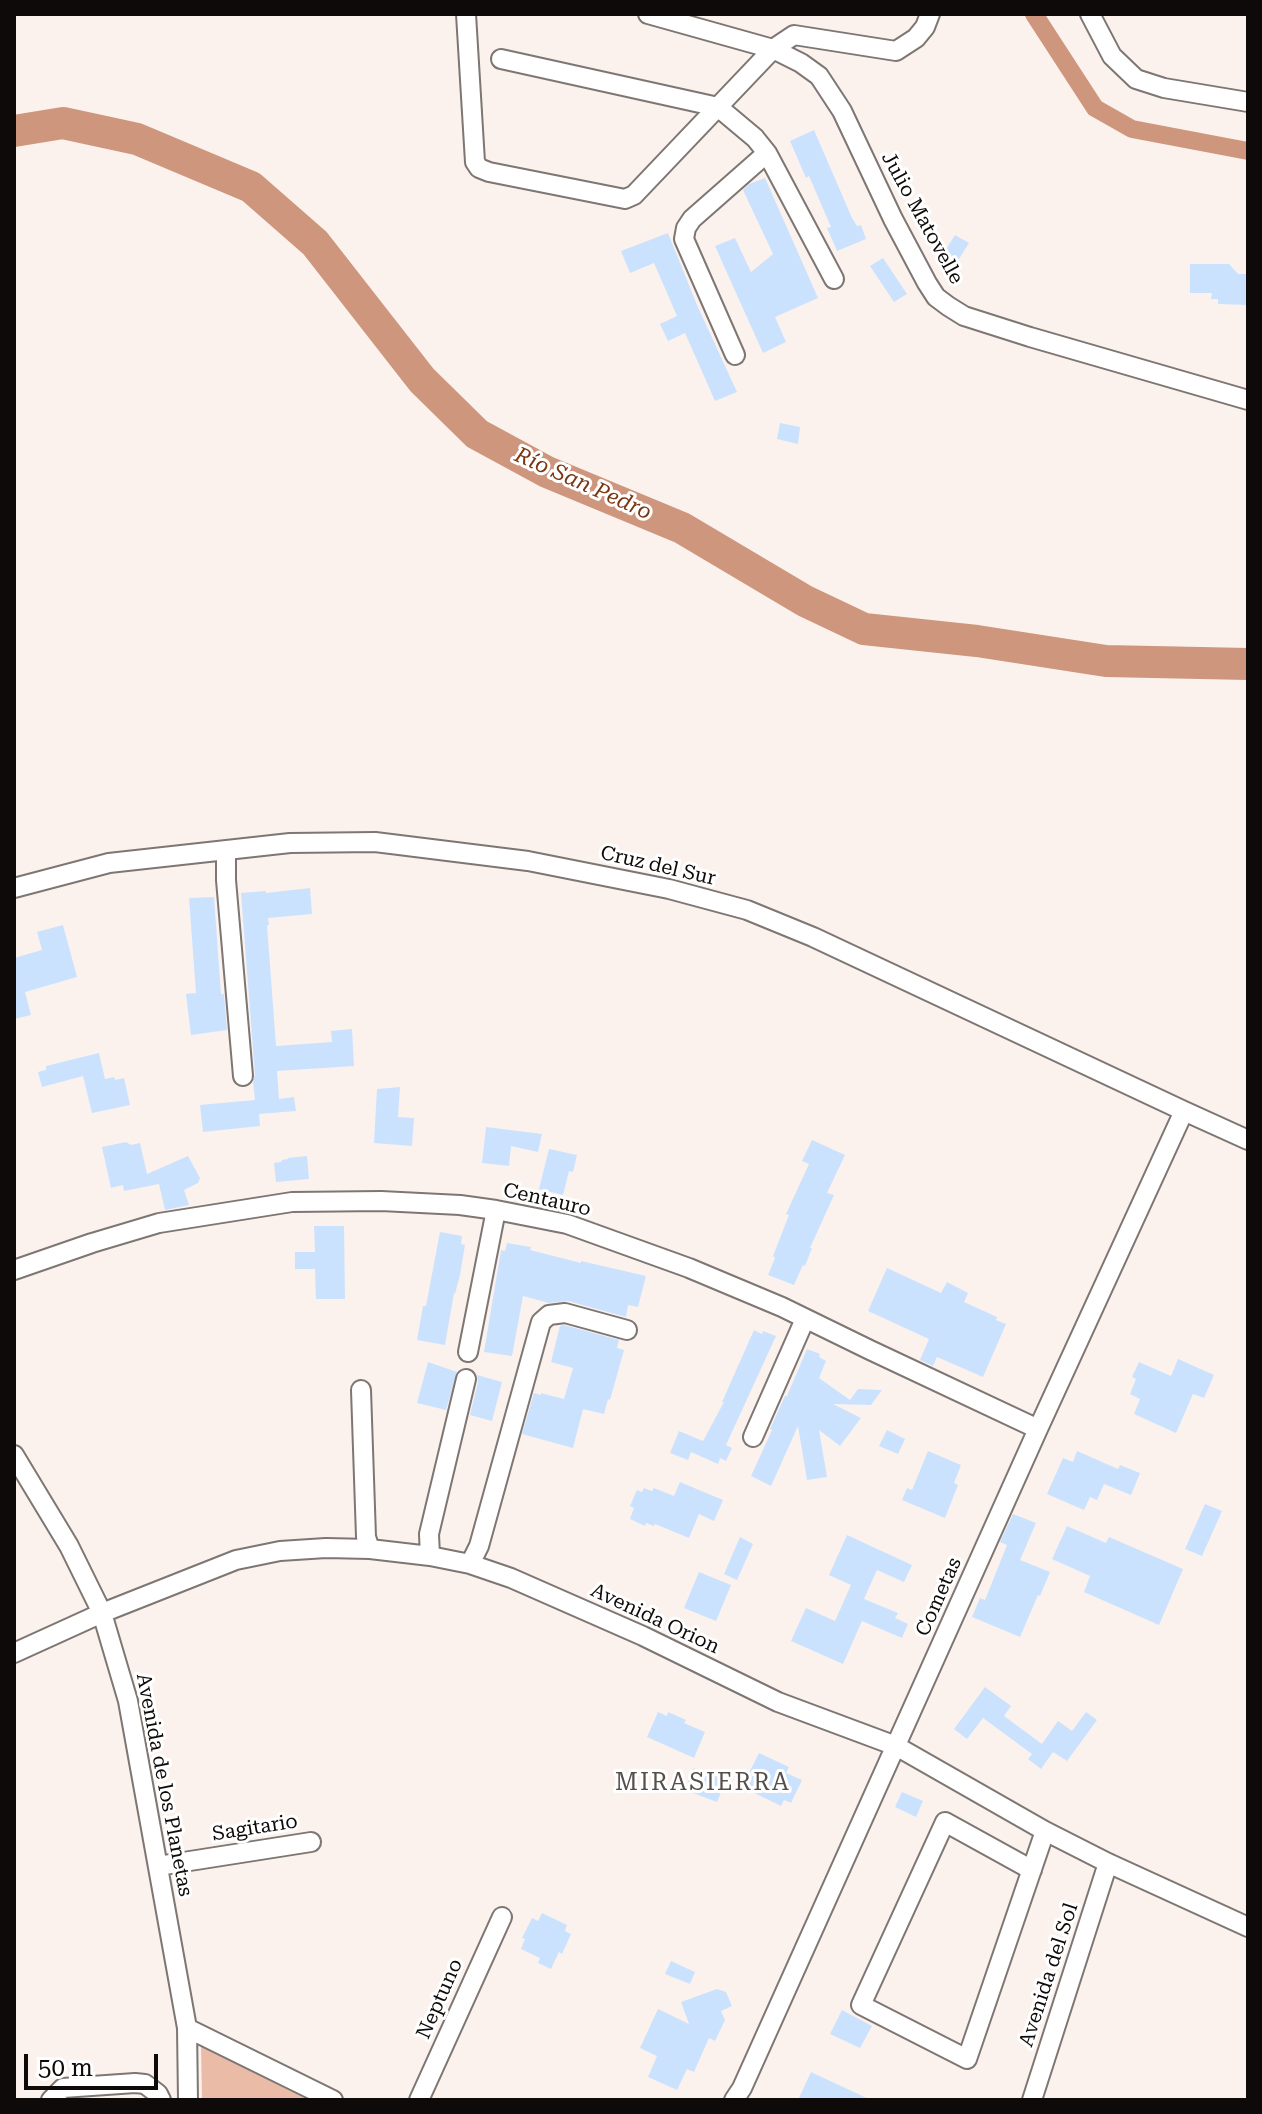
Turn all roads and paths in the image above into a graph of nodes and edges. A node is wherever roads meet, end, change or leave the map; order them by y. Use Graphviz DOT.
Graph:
graph roads {
  1 [pos="466,14"];
  2 [pos="648,14"];
  3 [pos="930,14"];
  4 [pos="1090,14"];
  5 [pos="773,49"];
  6 [pos="501,59"];
  7 [pos="1248,102"];
  8 [pos="718,107"];
  9 [pos="767,153"];
  10 [pos="834,279"];
  11 [pos="735,355"];
  12 [pos="1248,400"];
  13 [pos="226,850"];
  14 [pos="14,888"];
  15 [pos="243,1076"];
  16 [pos="1184,1111"];
  17 [pos="1248,1140"];
  18 [pos="496,1210"];
  19 [pos="14,1270"];
  20 [pos="805,1319"];
  21 [pos="627,1330"];
  22 [pos="468,1352"];
  23 [pos="466,1379"];
  24 [pos="361,1390"];
  25 [pos="1038,1429"];
  26 [pos="753,1437"];
  27 [pos="14,1455"];
  28 [pos="370,1549"];
  29 [pos="430,1556"];
  30 [pos="470,1564"];
  31 [pos="102,1613"];
  32 [pos="14,1653"];
  33 [pos="896,1746"];
  34 [pos="1045,1831"];
  35 [pos="311,1842"];
  36 [pos="1108,1863"];
  37 [pos="158,1866"];
  38 [pos="1032,1870"];
  39 [pos="502,1917"];
  40 [pos="1248,1927"];
  41 [pos="187,2028"];
  42 [pos="51,2100"];
  43 [pos="161,2100"];
  44 [pos="183,2100"];
  45 [pos="333,2100"];
  46 [pos="419,2100"];
  47 [pos="734,2100"];
  48 [pos="1032,2100"];
  1 -- 8 [label="street"];
  2 -- 5 [label="street, Julio Matovelle"];
  3 -- 5 [label="street"];
  4 -- 7 [label="street"];
  5 -- 8 [label="street"];
  5 -- 12 [label="street, Julio Matovelle"];
  6 -- 8 [label="street"];
  8 -- 9 [label="street"];
  9 -- 10 [label="street"];
  9 -- 11 [label="street"];
  13 -- 14 [label="street, Cruz del Sur"];
  13 -- 15 [label="street"];
  13 -- 16 [label="street, Cruz del Sur"];
  16 -- 17 [label="street, Cruz del Sur"];
  16 -- 25 [label="street, Cometas"];
  18 -- 19 [label="street, Centauro"];
  18 -- 20 [label="street, Centauro"];
  18 -- 22 [label="street"];
  20 -- 25 [label="street, Centauro"];
  20 -- 26 [label="street"];
  21 -- 30 [label="street"];
  23 -- 29 [label="street"];
  24 -- 28 [label="street"];
  25 -- 33 [label="street, Cometas"];
  27 -- 31 [label="street, Avenida de los Planetas"];
  28 -- 29 [label="street, Avenida Orion"];
  28 -- 31 [label="street, Avenida Orion"];
  29 -- 30 [label="street, Avenida Orion"];
  30 -- 33 [label="street, Avenida Orion"];
  31 -- 32 [label="street, Avenida Orion"];
  31 -- 37 [label="street, Avenida de los Planetas"];
  33 -- 34 [label="street, Avenida Orion"];
  33 -- 47 [label="street, Cometas"];
  34 -- 36 [label="street, Avenida Orion"];
  34 -- 38 [label="street"];
  35 -- 37 [label="street, Sagitario"];
  36 -- 40 [label="street, Avenida Orion"];
  36 -- 48 [label="street, Avenida del Sol"];
  37 -- 41 [label="street, Avenida de los Planetas"];
  38 -- 38 [label="street"];
  39 -- 46 [label="street, Neptuno"];
  41 -- 44 [label="street, Avenida de los Planetas"];
  41 -- 45 [label="street"];
  42 -- 43 [label="street"];
}
